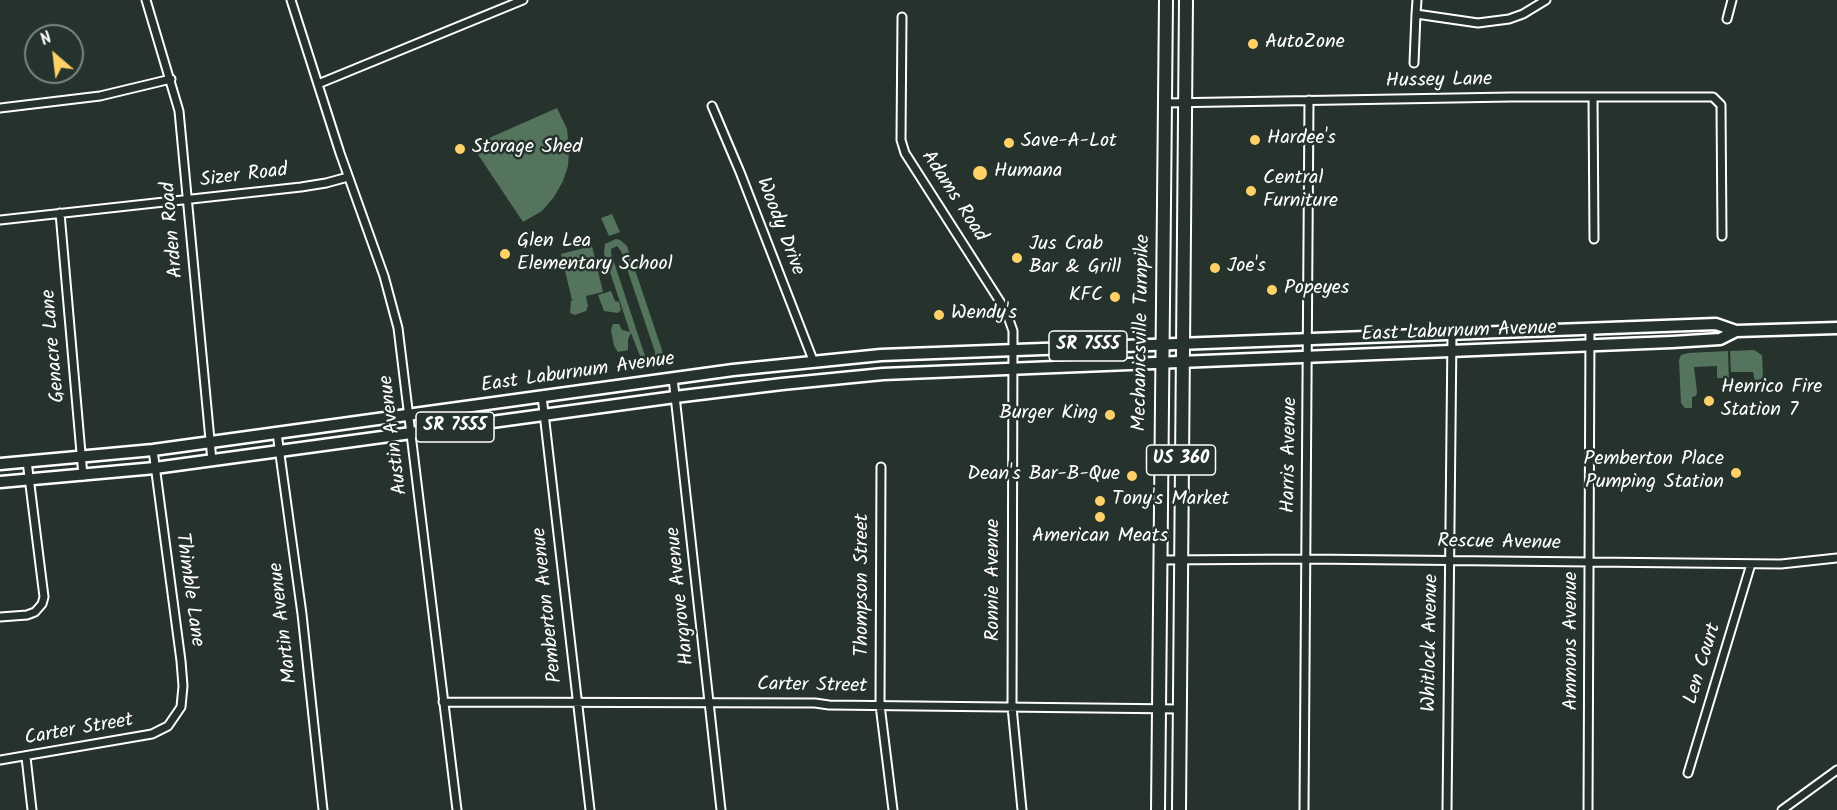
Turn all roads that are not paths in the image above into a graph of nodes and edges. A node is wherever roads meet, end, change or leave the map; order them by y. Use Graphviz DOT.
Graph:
graph roads {
  1 [pos="146,0"];
  2 [pos="291,0"];
  3 [pos="523,0"];
  4 [pos="1166,0"];
  5 [pos="1186,0"];
  6 [pos="1418,0"];
  7 [pos="1546,0"];
  8 [pos="1731,0"];
  9 [pos="1416,14"];
  10 [pos="902,17"];
  11 [pos="1727,19"];
  12 [pos="1414,63"];
  13 [pos="171,79"];
  14 [pos="318,84"];
  15 [pos="1593,97"];
  16 [pos="1309,100"];
  17 [pos="1184,102"];
  18 [pos="1165,103"];
  19 [pos="712,106"];
  20 [pos="0,108"];
  21 [pos="348,177"];
  22 [pos="189,200"];
  23 [pos="60,213"];
  24 [pos="0,220"];
  25 [pos="1722,236"];
  26 [pos="1594,239"];
  27 [pos="1590,328"];
  28 [pos="1837,328"];
  29 [pos="1736,331"];
  30 [pos="1452,333"];
  31 [pos="1308,339"];
  32 [pos="1162,343"];
  33 [pos="1182,343"];
  34 [pos="1590,345"];
  35 [pos="1013,349"];
  36 [pos="1452,351"];
  37 [pos="1309,356"];
  38 [pos="813,360"];
  39 [pos="1182,361"];
  40 [pos="1162,362"];
  41 [pos="1012,368"];
  42 [pos="673,378"];
  43 [pos="542,396"];
  44 [pos="675,397"];
  45 [pos="410,415"];
  46 [pos="544,415"];
  47 [pos="411,432"];
  48 [pos="277,433"];
  49 [pos="210,442"];
  50 [pos="153,450"];
  51 [pos="280,452"];
  52 [pos="81,457"];
  53 [pos="212,461"];
  54 [pos="27,462"];
  55 [pos="0,464"];
  56 [pos="881,466"];
  57 [pos="155,468"];
  58 [pos="83,476"];
  59 [pos="29,480"];
  60 [pos="0,482"];
  61 [pos="1837,558"];
  62 [pos="1181,559"];
  63 [pos="1307,559"];
  64 [pos="1161,560"];
  65 [pos="1449,560"];
  66 [pos="1590,561"];
  67 [pos="1751,564"];
  68 [pos="0,617"];
  69 [pos="443,702"];
  70 [pos="577,702"];
  71 [pos="710,703"];
  72 [pos="880,705"];
  73 [pos="1012,707"];
  74 [pos="1159,709"];
  75 [pos="1180,709"];
  76 [pos="163,729"];
  77 [pos="26,757"];
  78 [pos="0,760"];
  79 [pos="1837,770"];
  80 [pos="1688,773"];
  81 [pos="32,810"];
  82 [pos="323,810"];
  83 [pos="457,810"];
  84 [pos="590,810"];
  85 [pos="721,810"];
  86 [pos="893,810"];
  87 [pos="1023,810"];
  88 [pos="1158,810"];
  89 [pos="1179,810"];
  90 [pos="1304,810"];
  91 [pos="1447,810"];
  92 [pos="1588,810"];
  93 [pos="1782,810"];
  1 -- 13 [label="street, Arden Road"];
  2 -- 14 [label="street, Austin Avenue"];
  3 -- 14 [label="street"];
  4 -- 18 [label="highway, Mechanicsville Turnpike / US 360"];
  5 -- 17 [label="highway, Mechanicsville Turnpike / US 360"];
  6 -- 9 [label="street"];
  7 -- 9 [label="street"];
  8 -- 11 [label="street"];
  9 -- 12 [label="street"];
  10 -- 35 [label="street, Adams Road"];
  13 -- 20 [label="street"];
  13 -- 22 [label="street, Arden Road"];
  14 -- 21 [label="street, Austin Avenue"];
  15 -- 16 [label="street, Hussey Lane"];
  15 -- 25 [label="street, Hussey Lane"];
  15 -- 26 [label="street"];
  16 -- 17 [label="street, Hussey Lane"];
  16 -- 31 [label="street, Harris Avenue"];
  17 -- 18 [label="street, Hussey Lane"];
  17 -- 33 [label="highway, Mechanicsville Turnpike / US 360"];
  18 -- 32 [label="highway, Mechanicsville Turnpike / US 360"];
  19 -- 38 [label="street, Woody Drive"];
  21 -- 22 [label="street, Sizer Road"];
  21 -- 45 [label="street, Austin Avenue"];
  22 -- 23 [label="street, Sizer Road"];
  22 -- 49 [label="street, Arden Road"];
  23 -- 24 [label="street, Sizer Road"];
  23 -- 52 [label="street, Genacre Lane"];
  27 -- 29 [label="main road, East Laburnum Avenue"];
  27 -- 30 [label="main road, East Laburnum Avenue"];
  27 -- 34 [label="street, Ammons Avenue"];
  28 -- 29 [label="main road, East Laburnum Avenue"];
  29 -- 34 [label="main road, East Laburnum Avenue"];
  30 -- 31 [label="main road, East Laburnum Avenue"];
  30 -- 36 [label="street, Whitlock Avenue"];
  31 -- 33 [label="main road, East Laburnum Avenue"];
  31 -- 37 [label="street, Harris Avenue"];
  32 -- 33 [label="main road, East Laburnum Avenue"];
  32 -- 35 [label="main road, East Laburnum Avenue / SR 7555"];
  32 -- 40 [label="highway, Mechanicsville Turnpike / US 360"];
  33 -- 39 [label="highway, Mechanicsville Turnpike / US 360"];
  34 -- 36 [label="main road, East Laburnum Avenue"];
  34 -- 66 [label="street, Ammons Avenue"];
  35 -- 38 [label="main road, East Laburnum Avenue / SR 7555"];
  35 -- 41 [label="street, Ronnie Avenue"];
  36 -- 37 [label="main road, East Laburnum Avenue"];
  36 -- 65 [label="street, Whitlock Avenue"];
  37 -- 39 [label="main road, East Laburnum Avenue"];
  37 -- 63 [label="street, Harris Avenue"];
  38 -- 42 [label="main road, East Laburnum Avenue / SR 7555"];
  39 -- 40 [label="main road, East Laburnum Avenue"];
  39 -- 62 [label="highway, Mechanicsville Turnpike / US 360"];
  40 -- 41 [label="main road, East Laburnum Avenue / SR 7555"];
  40 -- 64 [label="highway, Mechanicsville Turnpike / US 360"];
  41 -- 44 [label="main road, East Laburnum Avenue / SR 7555"];
  41 -- 73 [label="street, Ronnie Avenue"];
  42 -- 43 [label="main road, East Laburnum Avenue / SR 7555"];
  42 -- 44 [label="street, Hargrove Avenue"];
  43 -- 45 [label="main road, East Laburnum Avenue / SR 7555"];
  43 -- 46 [label="street, Pemberton Avenue"];
  44 -- 46 [label="main road, East Laburnum Avenue / SR 7555"];
  44 -- 71 [label="street, Hargrove Avenue"];
  45 -- 47 [label="street, Austin Avenue"];
  45 -- 48 [label="main road, East Laburnum Avenue / SR 7555"];
  46 -- 47 [label="main road, East Laburnum Avenue / SR 7555"];
  46 -- 70 [label="street, Pemberton Avenue"];
  47 -- 51 [label="main road, East Laburnum Avenue / SR 7555"];
  47 -- 69 [label="street, Austin Avenue"];
  48 -- 49 [label="main road, East Laburnum Avenue / SR 7555"];
  48 -- 51 [label="street, Martin Avenue"];
  49 -- 50 [label="main road, East Laburnum Avenue / SR 7555"];
  49 -- 53 [label="street, Arden Road"];
  50 -- 52 [label="main road, East Laburnum Avenue / SR 7555"];
  50 -- 57 [label="street, Thimble Lane"];
  51 -- 53 [label="main road, East Laburnum Avenue / SR 7555"];
  51 -- 82 [label="street, Martin Avenue"];
  52 -- 54 [label="main road, East Laburnum Avenue / SR 7555"];
  52 -- 58 [label="street, Genacre Lane"];
  53 -- 57 [label="main road, East Laburnum Avenue / SR 7555"];
  54 -- 55 [label="main road, East Laburnum Avenue / SR 7555"];
  54 -- 59 [label="street"];
  56 -- 72 [label="street, Thompson Street"];
  57 -- 58 [label="main road, East Laburnum Avenue / SR 7555"];
  57 -- 76 [label="street, Thimble Lane"];
  58 -- 59 [label="main road, East Laburnum Avenue / SR 7555"];
  59 -- 60 [label="main road, East Laburnum Avenue / SR 7555"];
  59 -- 68 [label="street"];
  61 -- 67 [label="street, Rescue Avenue"];
  62 -- 63 [label="street, Rescue Avenue"];
  62 -- 64 [label="street, Rescue Avenue"];
  62 -- 75 [label="highway, Mechanicsville Turnpike / US 360"];
  63 -- 65 [label="street, Rescue Avenue"];
  63 -- 90 [label="street, Harris Avenue"];
  64 -- 74 [label="highway, Mechanicsville Turnpike / US 360"];
  65 -- 66 [label="street, Rescue Avenue"];
  65 -- 91 [label="street, Whitlock Avenue"];
  66 -- 67 [label="street, Rescue Avenue"];
  66 -- 92 [label="street, Ammons Avenue"];
  67 -- 80 [label="street, Len Court"];
  69 -- 70 [label="street, Carter Street"];
  69 -- 83 [label="street, Austin Avenue"];
  70 -- 71 [label="street, Carter Street"];
  70 -- 84 [label="street, Pemberton Avenue"];
  71 -- 72 [label="street, Carter Street"];
  71 -- 85 [label="street, Hargrove Avenue"];
  72 -- 73 [label="street, Carter Street"];
  72 -- 86 [label="street, Thompson Street"];
  73 -- 74 [label="street, Carter Street"];
  73 -- 87 [label="street, Ronnie Avenue"];
  74 -- 75 [label="street, Carter Street"];
  74 -- 88 [label="highway, Mechanicsville Turnpike / US 360"];
  75 -- 89 [label="highway, Mechanicsville Turnpike / US 360"];
  76 -- 77 [label="street, Carter Street"];
  77 -- 78 [label="street, Carter Street"];
  77 -- 81 [label="street"];
  79 -- 93 [label="street"];
}
